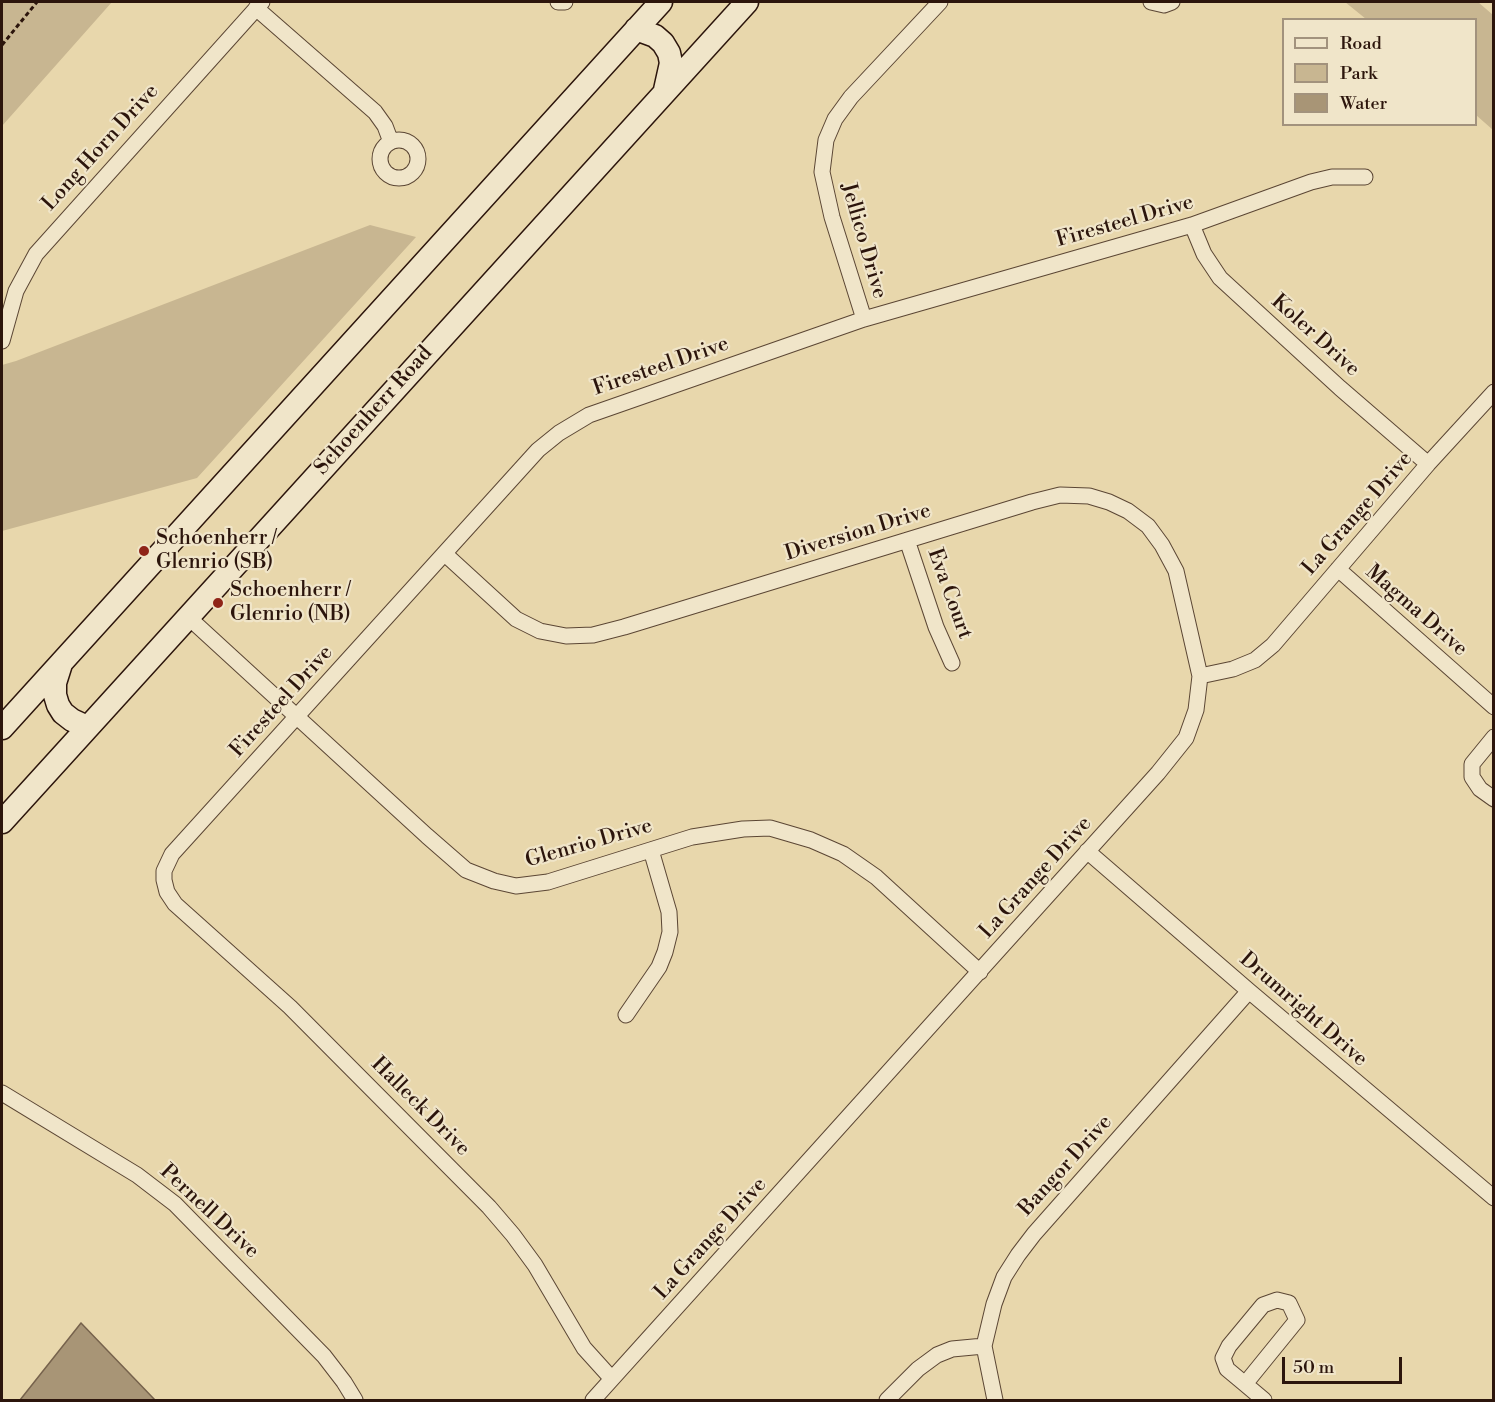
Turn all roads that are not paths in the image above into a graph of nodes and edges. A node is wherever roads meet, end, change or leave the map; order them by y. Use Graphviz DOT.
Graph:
graph roads {
  1 [pos="558,2"];
  2 [pos="565,2"];
  3 [pos="661,2"];
  4 [pos="747,2"];
  5 [pos="940,2"];
  6 [pos="1151,2"];
  7 [pos="1172,2"];
  8 [pos="259,5"];
  9 [pos="636,29"];
  10 [pos="664,92"];
  11 [pos="391,142"];
  12 [pos="1365,177"];
  13 [pos="1192,225"];
  14 [pos="864,319"];
  15 [pos="2,341"];
  16 [pos="1494,392"];
  17 [pos="1428,464"];
  18 [pos="907,540"];
  19 [pos="445,554"];
  20 [pos="1338,569"];
  21 [pos="187,616"];
  22 [pos="61,663"];
  23 [pos="952,663"];
  24 [pos="1200,676"];
  25 [pos="1494,707"];
  26 [pos="297,716"];
  27 [pos="87,727"];
  28 [pos="2,728"];
  29 [pos="1494,737"];
  30 [pos="1494,799"];
  31 [pos="2,822"];
  32 [pos="651,850"];
  33 [pos="1088,851"];
  34 [pos="167,892"];
  35 [pos="980,972"];
  36 [pos="1249,991"];
  37 [pos="626,1015"];
  38 [pos="2,1093"];
  39 [pos="1494,1198"];
  40 [pos="984,1346"];
  41 [pos="612,1379"];
  42 [pos="1245,1384"];
  43 [pos="355,1401"];
  44 [pos="593,1401"];
  45 [pos="887,1401"];
  46 [pos="995,1401"];
  47 [pos="1264,1401"];
  1 -- 2 [label="street"];
  3 -- 9 [label="main road"];
  4 -- 10 [label="main road, Schoenherr Road"];
  5 -- 14 [label="street, Jellico Drive"];
  6 -- 7 [label="street"];
  8 -- 11 [label="street"];
  8 -- 15 [label="street, Long Horn Drive"];
  9 -- 10 [label="main road"];
  9 -- 22 [label="main road"];
  10 -- 21 [label="main road, Schoenherr Road"];
  12 -- 13 [label="street, Firesteel Drive"];
  13 -- 14 [label="street, Firesteel Drive"];
  13 -- 17 [label="street, Koler Drive"];
  14 -- 19 [label="street, Firesteel Drive"];
  16 -- 17 [label="street, La Grange Drive"];
  17 -- 20 [label="street, La Grange Drive"];
  18 -- 19 [label="street, Diversion Drive"];
  18 -- 23 [label="street, Eva Court"];
  18 -- 24 [label="street, Diversion Drive"];
  19 -- 26 [label="street, Firesteel Drive"];
  20 -- 24 [label="street, La Grange Drive"];
  20 -- 25 [label="street, Magma Drive"];
  21 -- 26 [label="street, Glenrio Drive"];
  21 -- 27 [label="main road, Schoenherr Road"];
  22 -- 27 [label="main road"];
  22 -- 28 [label="main road"];
  24 -- 33 [label="street, La Grange Drive"];
  26 -- 32 [label="street, Glenrio Drive"];
  26 -- 34 [label="street, Firesteel Drive"];
  27 -- 31 [label="main road, Schoenherr Road"];
  29 -- 30 [label="street"];
  32 -- 35 [label="street, Glenrio Drive"];
  32 -- 37 [label="street"];
  33 -- 35 [label="street, La Grange Drive"];
  33 -- 36 [label="street, Drumright Drive"];
  34 -- 41 [label="street, Halleck Drive"];
  35 -- 41 [label="street, La Grange Drive"];
  36 -- 39 [label="street, Drumright Drive"];
  36 -- 40 [label="street, Bangor Drive"];
  38 -- 43 [label="street, Pernell Drive"];
  40 -- 45 [label="street"];
  40 -- 46 [label="street, Bangor Drive"];
  41 -- 44 [label="street, La Grange Drive"];
  42 -- 42 [label="street"];
  42 -- 47 [label="street"];
}
